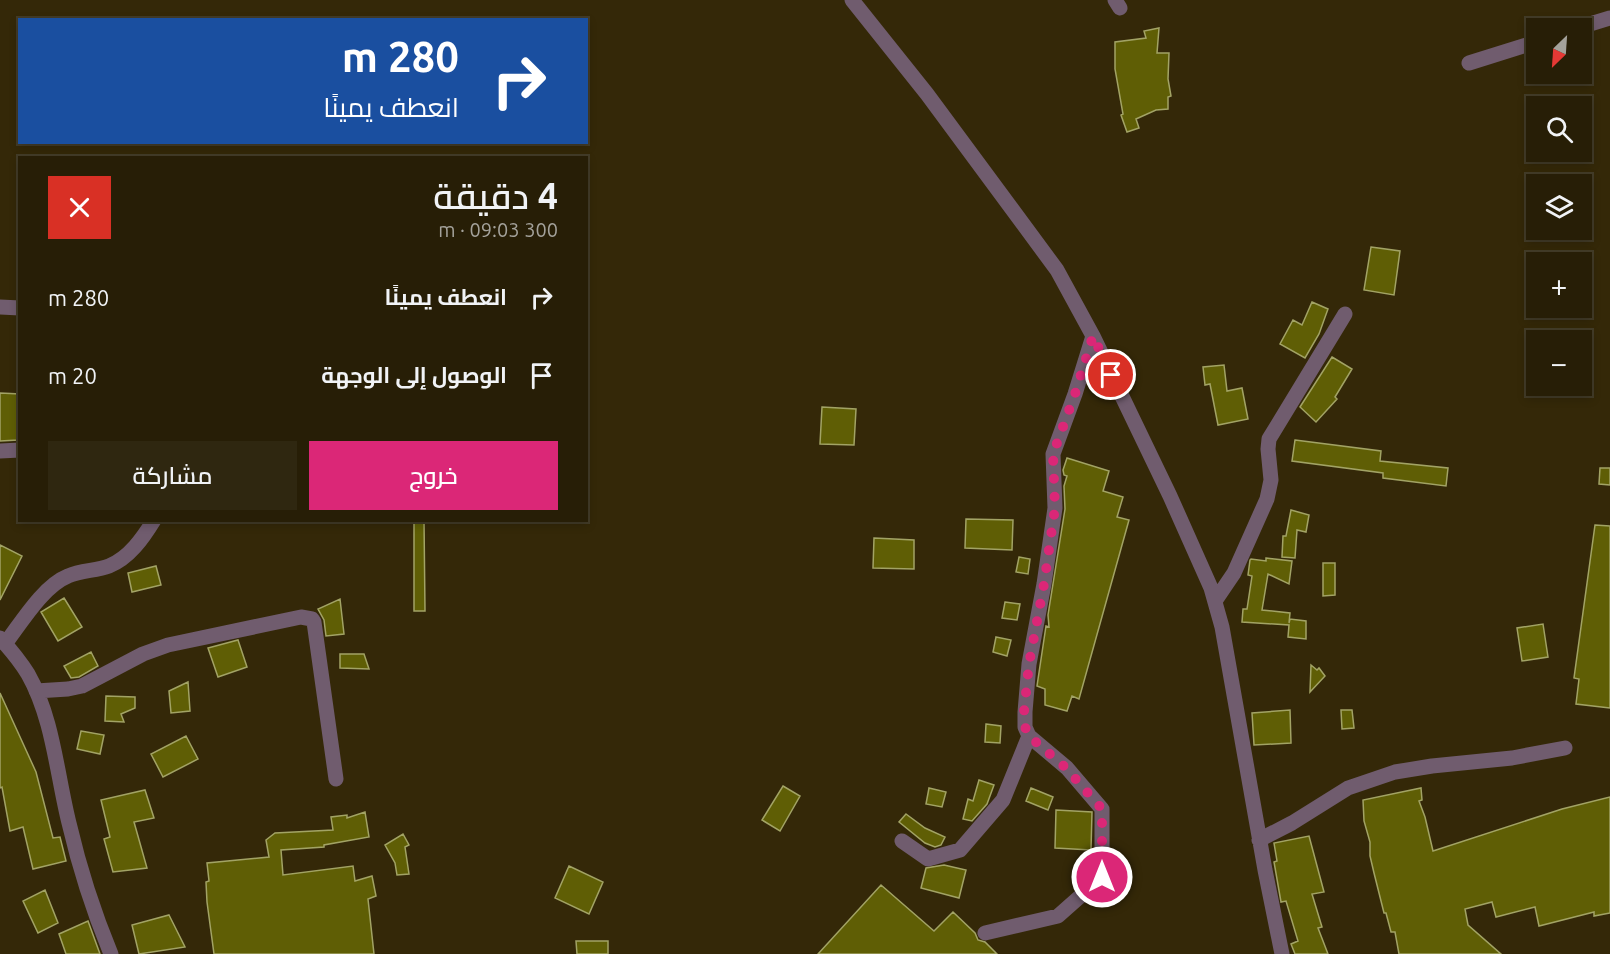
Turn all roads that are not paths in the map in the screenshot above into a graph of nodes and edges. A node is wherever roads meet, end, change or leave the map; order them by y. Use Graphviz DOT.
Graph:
graph roads {
  1 [pos="852,0"];
  2 [pos="1610,18"];
  3 [pos="1592,23"];
  4 [pos="1526,45"];
  5 [pos="1469,63"];
  6 [pos="0,307"];
  7 [pos="18,308"];
  8 [pos="1346,314"];
  9 [pos="1093,336"];
  10 [pos="18,450"];
  11 [pos="0,451"];
  12 [pos="153,522"];
  13 [pos="1215,601"];
  14 [pos="3,641"];
  15 [pos="36,691"];
  16 [pos="1029,736"];
  17 [pos="1565,748"];
  18 [pos="336,779"];
  19 [pos="1259,840"];
  20 [pos="902,841"];
  21 [pos="985,933"];
  22 [pos="111,954"];
  23 [pos="1282,954"];
  1 -- 9 [label="street"];
  2 -- 3 [label="street"];
  4 -- 5 [label="street"];
  6 -- 7 [label="street"];
  8 -- 13 [label="street"];
  9 -- 13 [label="street"];
  9 -- 16 [label="street"];
  10 -- 11 [label="street"];
  12 -- 14 [label="street"];
  13 -- 19 [label="street"];
  14 -- 15 [label="street"];
  15 -- 18 [label="street"];
  15 -- 22 [label="street"];
  16 -- 20 [label="street"];
  16 -- 21 [label="street"];
  17 -- 19 [label="street"];
  19 -- 23 [label="street"];
}
